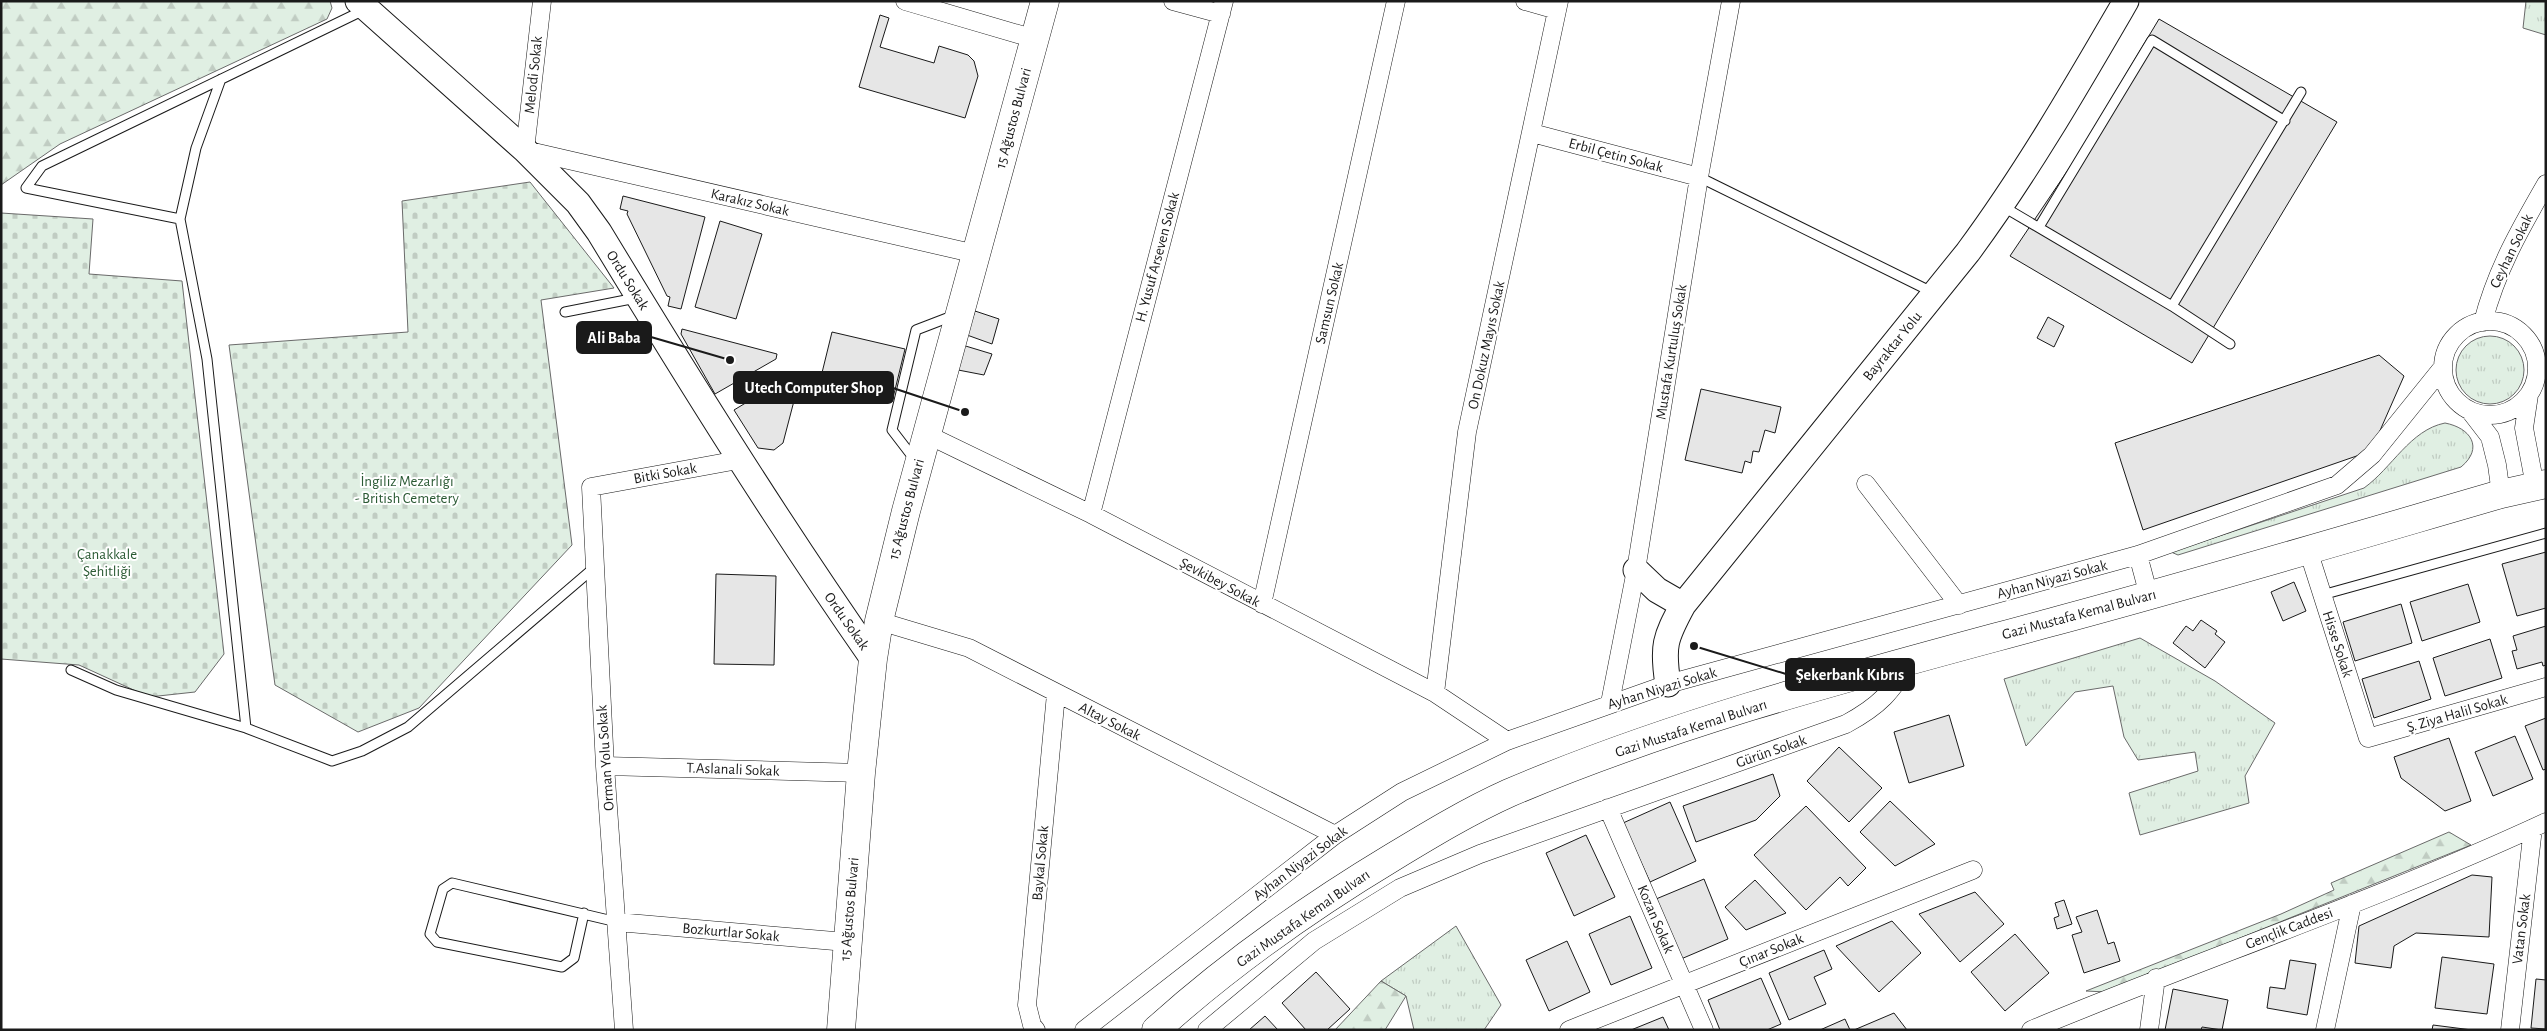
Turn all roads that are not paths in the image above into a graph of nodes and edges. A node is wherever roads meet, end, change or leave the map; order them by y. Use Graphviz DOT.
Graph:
graph roads {
  1 [pos="542,1"];
  2 [pos="905,1"];
  3 [pos="1045,1"];
  4 [pos="1173,1"];
  5 [pos="1396,1"];
  6 [pos="1525,1"];
  7 [pos="1731,1"];
  8 [pos="2126,1"];
  9 [pos="362,5"];
  10 [pos="1558,6"];
  11 [pos="1223,8"];
  12 [pos="1035,39"];
  13 [pos="221,79"];
  14 [pos="2301,92"];
  15 [pos="2284,121"];
  16 [pos="1532,133"];
  17 [pos="525,150"];
  18 [pos="1699,177"];
  19 [pos="2546,184"];
  20 [pos="2002,206"];
  21 [pos="180,220"];
  22 [pos="2039,227"];
  23 [pos="976,254"];
  24 [pos="1935,293"];
  25 [pos="639,297"];
  26 [pos="2172,306"];
  27 [pos="565,312"];
  28 [pos="960,313"];
  29 [pos="2483,322"];
  30 [pos="2230,344"];
  31 [pos="2541,360"];
  32 [pos="2443,368"];
  33 [pos="2529,395"];
  34 [pos="2470,411"];
  35 [pos="926,434"];
  36 [pos="738,460"];
  37 [pos="918,464"];
  38 [pos="1866,484"];
  39 [pos="2540,485"];
  40 [pos="591,487"];
  41 [pos="2501,494"];
  42 [pos="1090,514"];
  43 [pos="2546,533"];
  44 [pos="2308,550"];
  45 [pos="2138,555"];
  46 [pos="595,567"];
  47 [pos="1636,570"];
  48 [pos="2322,595"];
  49 [pos="2149,596"];
  50 [pos="1262,604"];
  51 [pos="1959,604"];
  52 [pos="1683,605"];
  53 [pos="879,621"];
  54 [pos="873,659"];
  55 [pos="1912,660"];
  56 [pos="71,670"];
  57 [pos="1668,684"];
  58 [pos="2546,687"];
  59 [pos="1056,694"];
  60 [pos="1435,694"];
  61 [pos="1610,704"];
  62 [pos="246,728"];
  63 [pos="2368,738"];
  64 [pos="1507,741"];
  65 [pos="605,766"];
  66 [pos="861,773"];
  67 [pos="1608,808"];
  68 [pos="2540,825"];
  69 [pos="1335,835"];
  70 [pos="1973,870"];
  71 [pos="2352,904"];
  72 [pos="584,913"];
  73 [pos="616,922"];
  74 [pos="846,942"];
  75 [pos="2156,978"];
  76 [pos="1684,985"];
  77 [pos="624,1030"];
  78 [pos="841,1030"];
  79 [pos="1036,1030"];
  80 [pos="1084,1030"];
  81 [pos="1156,1030"];
  82 [pos="1207,1030"];
  83 [pos="1569,1030"];
  84 [pos="1704,1030"];
  85 [pos="2031,1030"];
  86 [pos="2149,1030"];
  87 [pos="2325,1030"];
  88 [pos="2510,1030"];
  1 -- 17 [label="street, Melodi Sokak"];
  2 -- 12 [label="street"];
  3 -- 12 [label="main road, 15 Ağustos Bulvari"];
  4 -- 11 [label="street"];
  5 -- 50 [label="street, Samsun Sokak"];
  6 -- 10 [label="street"];
  7 -- 18 [label="street, Mustafa Kurtuluş Sokak"];
  8 -- 20 [label="street, Bayraktar Yolu"];
  9 -- 13 [label="lane"];
  9 -- 17 [label="street, Ordu Sokak"];
  10 -- 16 [label="street, On Dokuz Mayıs Sokak"];
  11 -- 42 [label="street, H. Yusuf Arseven Sokak"];
  12 -- 23 [label="main road, 15 Ağustos Bulvari"];
  13 -- 21 [label="lane"];
  13 -- 21 [label="lane"];
  14 -- 15 [label="lane"];
  15 -- 22 [label="lane"];
  15 -- 26 [label="lane"];
  16 -- 18 [label="street, Erbil Çetin Sokak"];
  16 -- 60 [label="street, On Dokuz Mayıs Sokak"];
  17 -- 23 [label="street, Karakız Sokak"];
  17 -- 25 [label="street, Ordu Sokak"];
  18 -- 24 [label="lane"];
  18 -- 47 [label="street, Mustafa Kurtuluş Sokak"];
  19 -- 29 [label="street, Ceyhan Sokak"];
  20 -- 22 [label="lane"];
  20 -- 24 [label="street, Bayraktar Yolu"];
  21 -- 62 [label="lane"];
  22 -- 26 [label="lane"];
  23 -- 28 [label="main road, 15 Ağustos Bulvari"];
  24 -- 52 [label="street, Bayraktar Yolu"];
  25 -- 27 [label="lane"];
  25 -- 36 [label="street, Ordu Sokak"];
  26 -- 30 [label="lane"];
  28 -- 35 [label="main road, 15 Ağustos Bulvari"];
  28 -- 37 [label="lane"];
  29 -- 31 [label="street"];
  29 -- 32 [label="street"];
  31 -- 33 [label="street"];
  32 -- 34 [label="street"];
  32 -- 45 [label="street, Ayhan Niyazi Sokak"];
  33 -- 34 [label="street"];
  33 -- 39 [label="street"];
  34 -- 41 [label="street"];
  35 -- 37 [label="main road, 15 Ağustos Bulvari"];
  35 -- 42 [label="street, Şevkibey Sokak"];
  36 -- 40 [label="street, Bitki Sokak"];
  36 -- 54 [label="street, Ordu Sokak"];
  37 -- 53 [label="main road, 15 Ağustos Bulvari"];
  38 -- 51 [label="street"];
  39 -- 41 [label="main road, Gazi Mustafa Kemal Bulvarı"];
  40 -- 46 [label="street, Orman Yolu Sokak"];
  41 -- 44 [label="main road, Gazi Mustafa Kemal Bulvarı"];
  42 -- 50 [label="street, Şevkibey Sokak"];
  43 -- 48 [label="lane"];
  44 -- 48 [label="street, Hisse Sokak"];
  44 -- 49 [label="main road, Gazi Mustafa Kemal Bulvarı"];
  45 -- 49 [label="street"];
  45 -- 51 [label="street, Ayhan Niyazi Sokak"];
  46 -- 62 [label="lane"];
  46 -- 65 [label="street, Orman Yolu Sokak"];
  47 -- 52 [label="street"];
  47 -- 61 [label="street, Mustafa Kurtuluş Sokak"];
  48 -- 63 [label="street, Hisse Sokak"];
  49 -- 55 [label="main road, Gazi Mustafa Kemal Bulvarı"];
  50 -- 60 [label="street, Şevkibey Sokak"];
  51 -- 57 [label="street, Ayhan Niyazi Sokak"];
  52 -- 57 [label="street, Bayraktar Yolu"];
  53 -- 54 [label="main road, 15 Ağustos Bulvari"];
  53 -- 59 [label="street, Altay Sokak"];
  54 -- 66 [label="main road, 15 Ağustos Bulvari"];
  55 -- 67 [label="street, Gürün Sokak"];
  55 -- 81 [label="main road, Gazi Mustafa Kemal Bulvarı"];
  56 -- 62 [label="lane"];
  57 -- 61 [label="street, Ayhan Niyazi Sokak"];
  58 -- 63 [label="street, Ş. Ziya Halil Sokak"];
  59 -- 69 [label="street, Altay Sokak"];
  59 -- 79 [label="street, Baykal Sokak"];
  60 -- 64 [label="street, Şevkibey Sokak"];
  61 -- 64 [label="street, Ayhan Niyazi Sokak"];
  64 -- 69 [label="street, Ayhan Niyazi Sokak"];
  65 -- 66 [label="street, T.Aslanali Sokak"];
  65 -- 73 [label="street, Orman Yolu Sokak"];
  66 -- 74 [label="main road, 15 Ağustos Bulvari"];
  67 -- 76 [label="street, Kozan Sokak"];
  67 -- 82 [label="street, Gürün Sokak"];
  68 -- 71 [label="street, Gençlik Caddesi"];
  68 -- 88 [label="street, Vatan Sokak"];
  69 -- 80 [label="street, Ayhan Niyazi Sokak"];
  70 -- 76 [label="street, Çınar Sokak"];
  71 -- 75 [label="street, Gençlik Caddesi"];
  71 -- 87 [label="street"];
  72 -- 72 [label="lane"];
  72 -- 73 [label="lane"];
  73 -- 74 [label="street, Bozkurtlar Sokak"];
  73 -- 77 [label="street, Orman Yolu Sokak"];
  74 -- 78 [label="main road, 15 Ağustos Bulvari"];
  75 -- 85 [label="street, Gençlik Caddesi"];
  75 -- 86 [label="street"];
  76 -- 83 [label="street, Çınar Sokak"];
  76 -- 84 [label="street, Kozan Sokak"];
}
